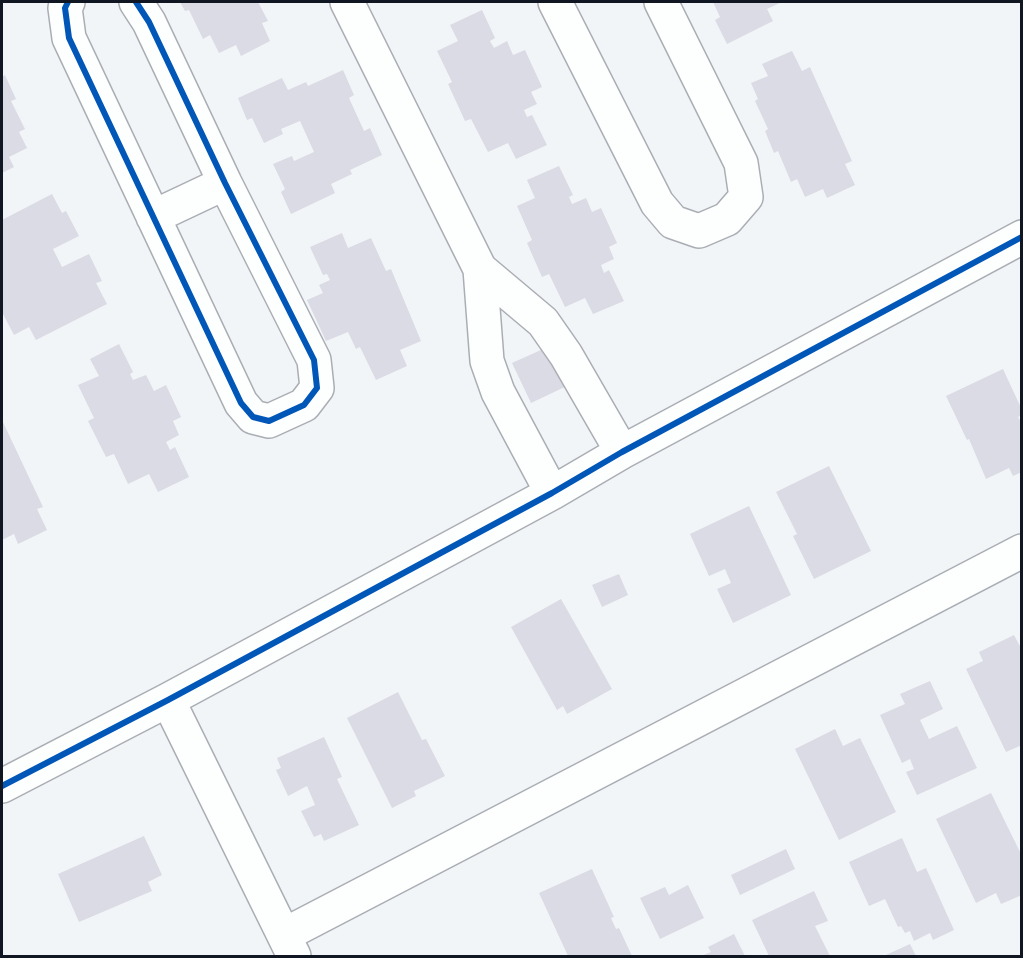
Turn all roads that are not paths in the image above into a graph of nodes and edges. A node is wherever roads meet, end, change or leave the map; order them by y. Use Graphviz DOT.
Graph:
graph roads {
  1 [pos="68,2"];
  2 [pos="136,2"];
  3 [pos="346,2"];
  4 [pos="555,2"];
  5 [pos="662,2"];
  6 [pos="225,183"];
  7 [pos="153,217"];
  8 [pos="1022,237"];
  9 [pos="480,269"];
  10 [pos="622,452"];
  11 [pos="552,493"];
  12 [pos="1022,551"];
  13 [pos="168,700"];
  14 [pos="2,786"];
  15 [pos="289,946"];
  1 -- 7 [label="street"];
  2 -- 6 [label="street"];
  3 -- 9 [label="street"];
  4 -- 5 [label="street"];
  6 -- 7 [label="street"];
  6 -- 7 [label="street"];
  8 -- 10 [label="street"];
  9 -- 10 [label="street"];
  9 -- 11 [label="street"];
  10 -- 11 [label="street"];
  11 -- 13 [label="street"];
  12 -- 15 [label="street"];
  13 -- 14 [label="street"];
  13 -- 15 [label="street"];
}
